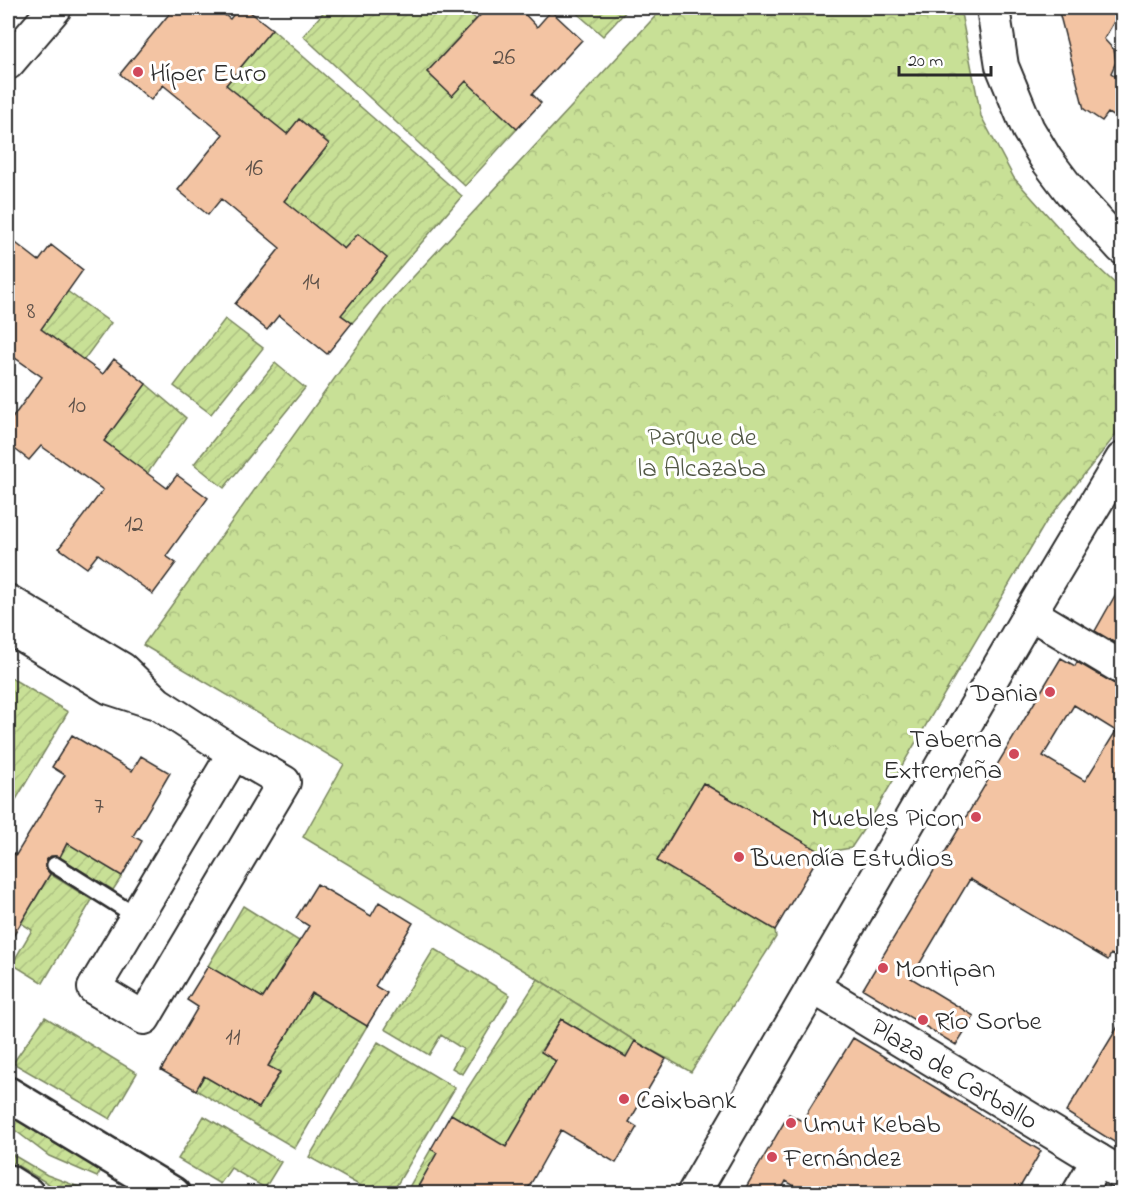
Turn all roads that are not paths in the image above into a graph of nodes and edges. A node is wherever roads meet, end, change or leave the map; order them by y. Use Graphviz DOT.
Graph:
graph roads {
  1 [pos="55,8"];
  2 [pos="993,8"];
  3 [pos="8,63"];
  4 [pos="1121,245"];
  5 [pos="1122,459"];
  6 [pos="1113,497"];
  7 [pos="8,601"];
  8 [pos="1030,614"];
  9 [pos="8,627"];
  10 [pos="1122,668"];
  11 [pos="157,703"];
  12 [pos="234,753"];
  13 [pos="55,865"];
  14 [pos="136,916"];
  15 [pos="813,987"];
  16 [pos="8,1094"];
  17 [pos="1110,1167"];
  18 [pos="8,1182"];
  19 [pos="27,1194"];
  20 [pos="173,1194"];
  21 [pos="693,1194"];
  22 [pos="1078,1194"];
  1 -- 3 [label="street"];
  2 -- 4 [label="street"];
  5 -- 6 [label="street"];
  6 -- 8 [label="street"];
  7 -- 11 [label="street"];
  8 -- 10 [label="street"];
  8 -- 15 [label="street"];
  9 -- 11 [label="street"];
  11 -- 12 [label="street"];
  12 -- 14 [label="street"];
  12 -- 14 [label="street"];
  13 -- 14 [label="lane"];
  15 -- 17 [label="street, Plaza de Carballo"];
  15 -- 21 [label="street"];
  16 -- 20 [label="main road"];
  17 -- 22 [label="street, Plaza de Carballo"];
  18 -- 19 [label="main road"];
}
